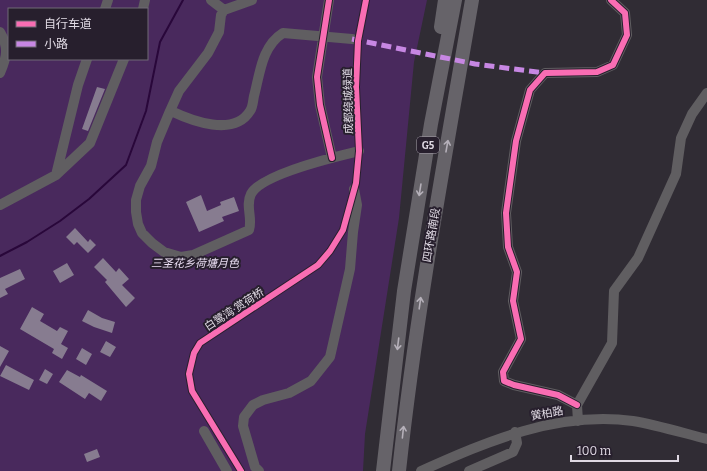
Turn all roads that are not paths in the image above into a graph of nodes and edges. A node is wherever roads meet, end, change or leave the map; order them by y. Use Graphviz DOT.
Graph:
graph roads {
  1 [pos="211,0"];
  2 [pos="329,0"];
  3 [pos="445,0"];
  4 [pos="455,0"];
  5 [pos="472,0"];
  6 [pos="482,0"];
  7 [pos="611,0"];
  8 [pos="248,1"];
  9 [pos="224,10"];
  10 [pos="0,32"];
  11 [pos="323,36"];
  12 [pos="352,39"];
  13 [pos="87,60"];
  14 [pos="124,60"];
  15 [pos="0,73"];
  16 [pos="707,93"];
  17 [pos="170,111"];
  18 [pos="450,126"];
  19 [pos="359,150"];
  20 [pos="332,158"];
  21 [pos="424,167"];
  22 [pos="56,175"];
  23 [pos="354,189"];
  24 [pos="0,206"];
  25 [pos="577,405"];
  26 [pos="578,421"];
  27 [pos="204,431"];
  28 [pos="515,432"];
  29 [pos="707,439"];
  30 [pos="227,471"];
  31 [pos="259,471"];
  32 [pos="383,471"];
  33 [pos="399,471"];
  34 [pos="422,471"];
  35 [pos="469,471"];
  1 -- 9 [label="street"];
  2 -- 11 [label="street"];
  3 -- 21 [label="highway"];
  4 -- 21 [label="highway, 四环路南段 / G5"];
  5 -- 18 [label="highway, 四环路南段 / G5"];
  6 -- 18 [label="highway"];
  7 -- 25 [label="street"];
  8 -- 9 [label="street"];
  9 -- 17 [label="street"];
  10 -- 15 [label="street"];
  11 -- 12 [label="street"];
  11 -- 17 [label="street"];
  11 -- 20 [label="street"];
  13 -- 22 [label="street"];
  14 -- 22 [label="street"];
  16 -- 25 [label="street"];
  17 -- 20 [label="street"];
  33 -- 18 [label="highway, 四环路南段 / G5, one-way"];
  19 -- 20 [label="street"];
  21 -- 32 [label="highway, 四环路南段 / G5, one-way"];
  22 -- 24 [label="street"];
  23 -- 31 [label="street"];
  25 -- 26 [label="street"];
  26 -- 28 [label="street, 黉柏路"];
  26 -- 29 [label="street, 黉柏路"];
  27 -- 30 [label="street"];
  28 -- 34 [label="street, 黉柏路"];
  28 -- 35 [label="street"];
}
